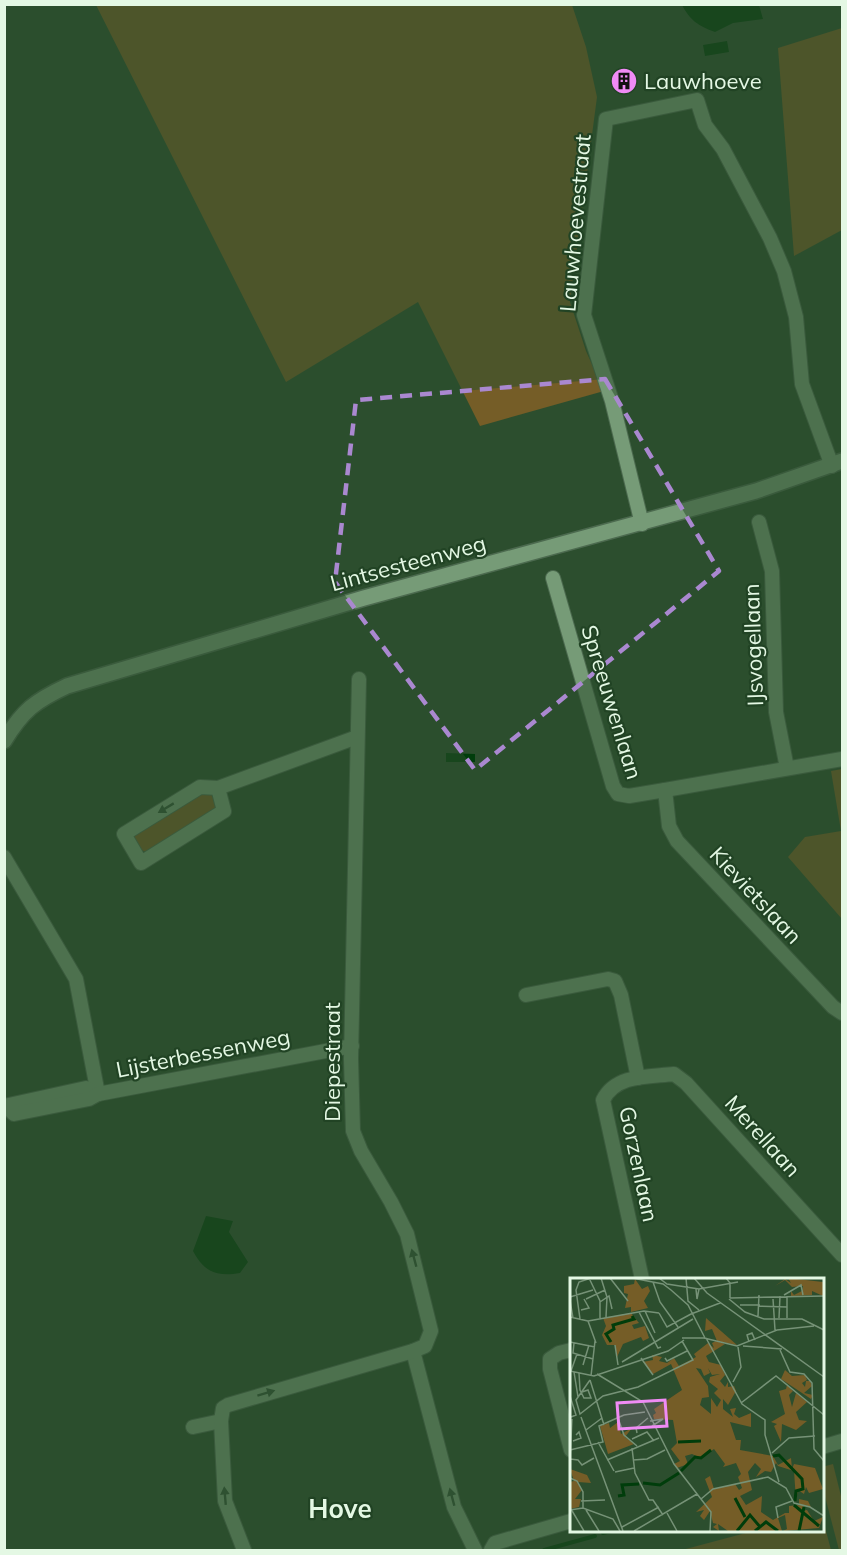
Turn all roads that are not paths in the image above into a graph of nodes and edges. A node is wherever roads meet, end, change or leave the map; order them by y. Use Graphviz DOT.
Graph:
graph roads {
  1 [pos="837,463"];
  2 [pos="759,522"];
  3 [pos="642,524"];
  4 [pos="553,578"];
  5 [pos="359,679"];
  6 [pos="357,738"];
  7 [pos="4,741"];
  8 [pos="843,759"];
  9 [pos="787,768"];
  10 [pos="218,788"];
  11 [pos="665,790"];
  12 [pos="4,857"];
  13 [pos="526,995"];
  14 [pos="843,1013"];
  15 [pos="352,1046"];
  16 [pos="638,1078"];
  17 [pos="98,1094"];
  18 [pos="5,1106"];
  19 [pos="843,1255"];
  20 [pos="642,1278"];
  21 [pos="570,1350"];
  22 [pos="413,1351"];
  23 [pos="221,1421"];
  24 [pos="194,1427"];
  25 [pos="843,1441"];
  26 [pos="570,1446"];
  27 [pos="823,1447"];
  28 [pos="570,1521"];
  29 [pos="244,1551"];
  30 [pos="475,1551"];
  31 [pos="491,1551"];
  1 -- 3 [label="street, Lintsesteenweg"];
  1 -- 3 [label="street, Lauwhoevestraat"];
  2 -- 9 [label="street, IJsvogellaan"];
  3 -- 7 [label="street, Lintsesteenweg"];
  4 -- 11 [label="street, Spreeuwenlaan"];
  5 -- 6 [label="street, Diepestraat"];
  6 -- 10 [label="street"];
  6 -- 15 [label="street, Diepestraat"];
  8 -- 9 [label="street, Spreeuwenlaan"];
  9 -- 11 [label="street, Spreeuwenlaan"];
  10 -- 10 [label="street, one-way"];
  11 -- 14 [label="street, Kievietslaan"];
  12 -- 17 [label="street"];
  13 -- 16 [label="street"];
  15 -- 17 [label="street, Lijsterbessenweg"];
  22 -- 15 [label="street, Diepestraat, one-way"];
  16 -- 19 [label="street, Merellaan"];
  16 -- 20 [label="street, Gorzenlaan"];
  17 -- 18 [label="street, Lijsterbessenweg"];
  21 -- 26 [label="street"];
  23 -- 22 [label="street, one-way"];
  30 -- 22 [label="street, one-way"];
  23 -- 24 [label="street"];
  29 -- 23 [label="street, one-way"];
  25 -- 27 [label="street"];
  28 -- 31 [label="street"];
}
